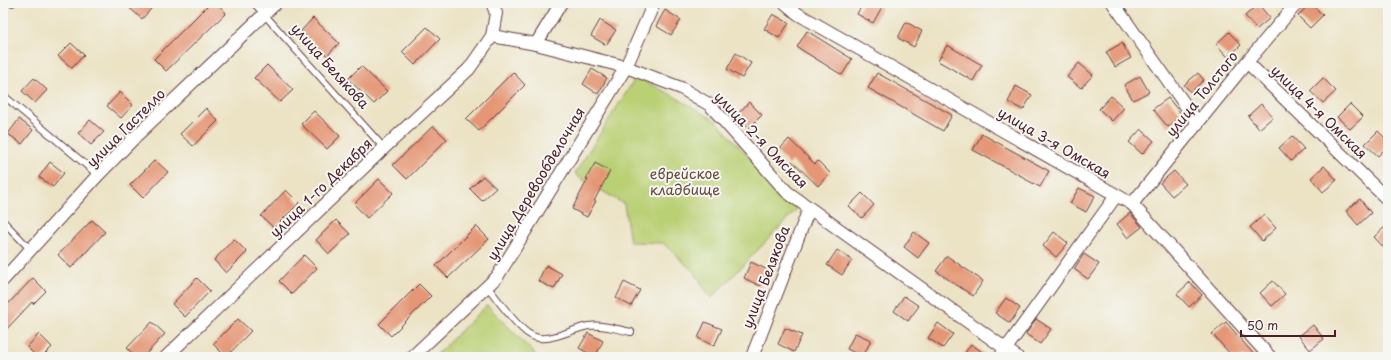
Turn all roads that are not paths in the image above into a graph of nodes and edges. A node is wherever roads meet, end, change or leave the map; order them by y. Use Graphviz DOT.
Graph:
graph roads {
  1 [pos="9,3"];
  2 [pos="12,3"];
  3 [pos="254,3"];
  4 [pos="276,3"];
  5 [pos="492,3"];
  6 [pos="561,3"];
  7 [pos="654,3"];
  8 [pos="785,3"];
  9 [pos="1113,3"];
  10 [pos="1297,3"];
  11 [pos="264,15"];
  12 [pos="492,36"];
  13 [pos="536,44"];
  14 [pos="1247,62"];
  15 [pos="626,67"];
  16 [pos="3,94"];
  17 [pos="1198,123"];
  18 [pos="384,148"];
  19 [pos="98,175"];
  20 [pos="1116,196"];
  21 [pos="1388,200"];
  22 [pos="1132,204"];
  23 [pos="809,209"];
  24 [pos="3,221"];
  25 [pos="31,250"];
  26 [pos="3,280"];
  27 [pos="486,286"];
  28 [pos="631,332"];
  29 [pos="1003,353"];
  30 [pos="166,357"];
  31 [pos="412,357"];
  32 [pos="752,357"];
  33 [pos="1017,357"];
  34 [pos="1270,357"];
  1 -- 2 [label="lane"];
  3 -- 11 [label="lane, улица Белякова"];
  4 -- 11 [label="street, улица Гастелло"];
  5 -- 12 [label="street"];
  6 -- 13 [label="street"];
  7 -- 15 [label="street, улица Деревообделочная"];
  8 -- 20 [label="street, улица 3-я Омская"];
  9 -- 17 [label="street"];
  10 -- 14 [label="street, улица Толстого"];
  11 -- 18 [label="lane, улица Белякова"];
  11 -- 19 [label="street, улица Гастелло"];
  12 -- 13 [label="street, улица 2-я Омская"];
  12 -- 18 [label="street, улица 1-го Декабря"];
  13 -- 15 [label="street, улица 2-я Омская"];
  14 -- 17 [label="street, улица Толстого"];
  14 -- 21 [label="street, улица 4-я Омская"];
  15 -- 23 [label="street, улица 2-я Омская"];
  15 -- 27 [label="street, улица Деревообделочная"];
  16 -- 19 [label="lane"];
  17 -- 22 [label="street, улица Толстого"];
  18 -- 30 [label="street, улица 1-го Декабря"];
  19 -- 25 [label="street, улица Гастелло"];
  20 -- 22 [label="street, улица 3-я Омская"];
  20 -- 29 [label="street"];
  22 -- 34 [label="street, улица 3-я Омская"];
  23 -- 29 [label="street, улица 2-я Омская"];
  23 -- 32 [label="street, улица Белякова"];
  24 -- 25 [label="lane"];
  25 -- 26 [label="street, улица Гастелло"];
  27 -- 28 [label="lane"];
  27 -- 31 [label="street, улица Деревообделочная"];
  29 -- 33 [label="street, улица 2-я Омская"];
}
